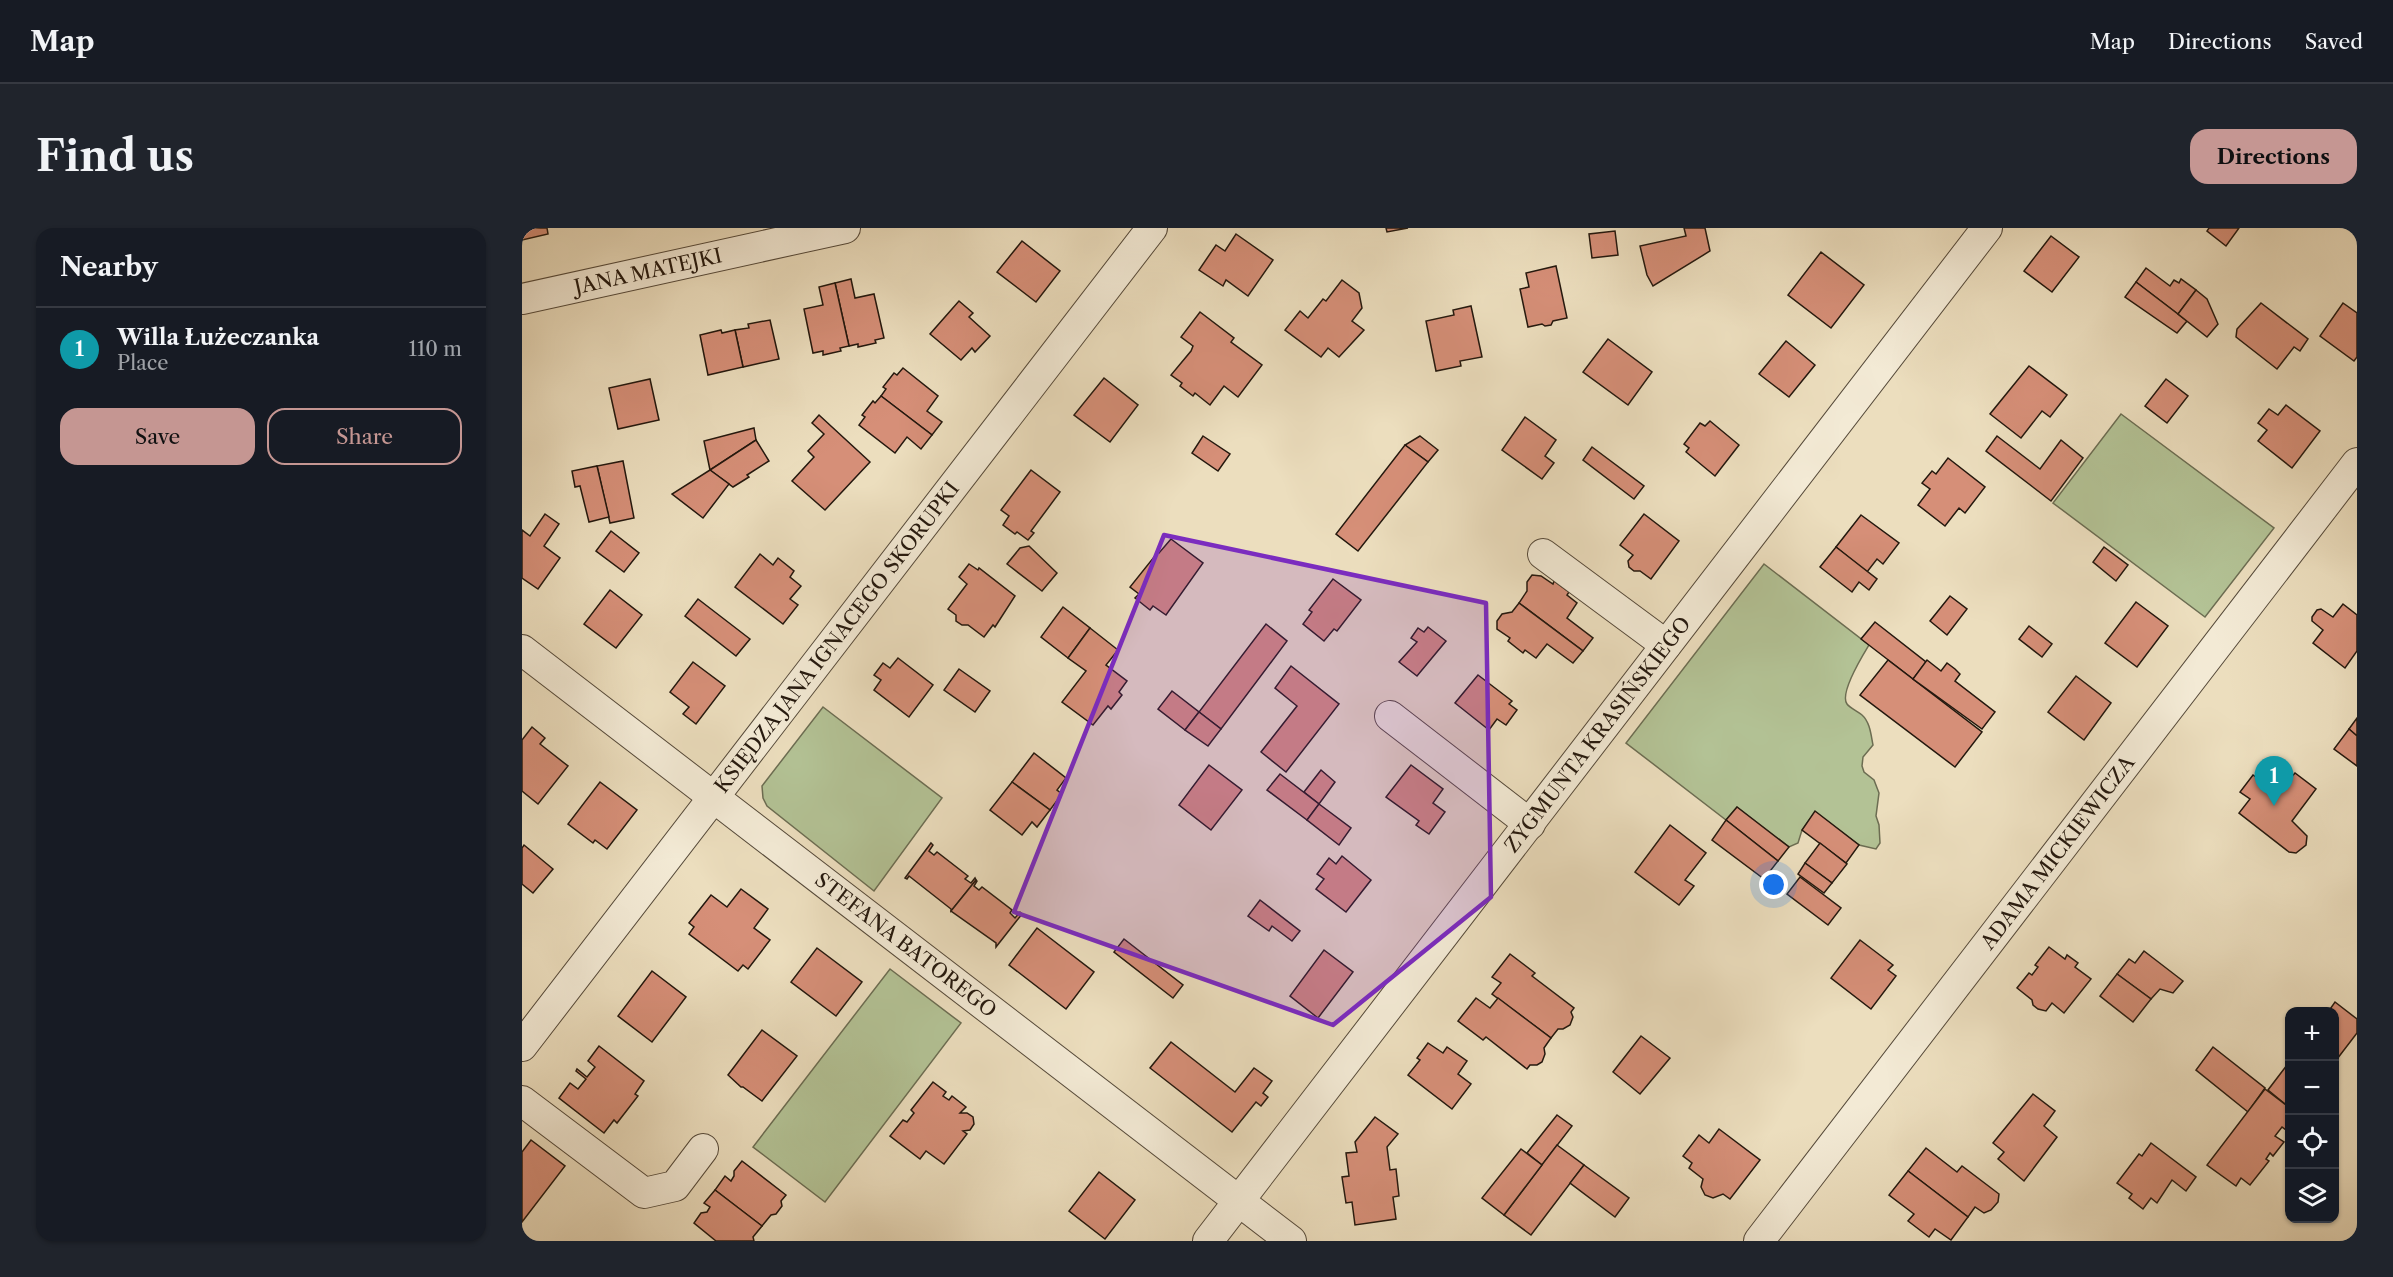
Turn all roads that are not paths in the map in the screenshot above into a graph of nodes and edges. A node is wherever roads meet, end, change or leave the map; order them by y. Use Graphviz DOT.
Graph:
graph roads {
  1 [pos="845,228"];
  2 [pos="1152,228"];
  3 [pos="1987,228"];
  4 [pos="522,299"];
  5 [pos="2357,463"];
  6 [pos="1543,554"];
  7 [pos="1666,645"];
  8 [pos="522,650"];
  9 [pos="1390,716"];
  10 [pos="713,796"];
  11 [pos="1530,824"];
  12 [pos="522,1046"];
  13 [pos="522,1101"];
  14 [pos="703,1149"];
  15 [pos="1239,1202"];
  16 [pos="1208,1241"];
  17 [pos="1291,1241"];
  18 [pos="1759,1241"];
  1 -- 4 [label="street, JANA MATEJKI"];
  2 -- 10 [label="street, KSIĘDZA JANA IGNACEGO SKORUPKI"];
  3 -- 7 [label="street, ZYGMUNTA KRASIŃSKIEGO"];
  5 -- 18 [label="street, ADAMA MICKIEWICZA"];
  6 -- 7 [label="street"];
  7 -- 11 [label="street, ZYGMUNTA KRASIŃSKIEGO"];
  8 -- 10 [label="street, STEFANA BATOREGO"];
  9 -- 11 [label="street"];
  10 -- 12 [label="street, KSIĘDZA JANA IGNACEGO SKORUPKI"];
  10 -- 15 [label="street, STEFANA BATOREGO"];
  11 -- 15 [label="street, ZYGMUNTA KRASIŃSKIEGO"];
  13 -- 14 [label="street"];
  15 -- 16 [label="street, ZYGMUNTA KRASIŃSKIEGO"];
  15 -- 17 [label="street, STEFANA BATOREGO"];
}
